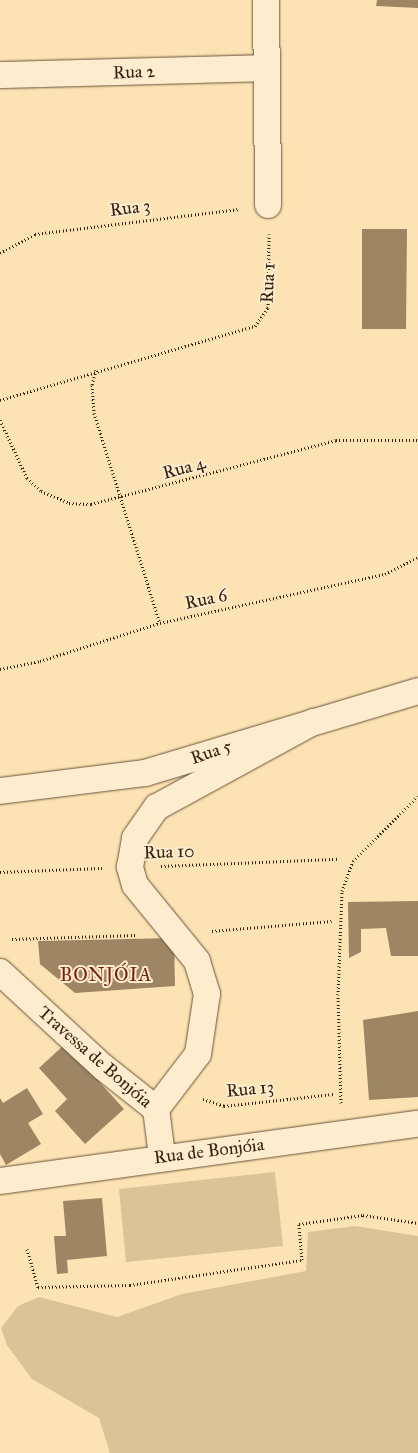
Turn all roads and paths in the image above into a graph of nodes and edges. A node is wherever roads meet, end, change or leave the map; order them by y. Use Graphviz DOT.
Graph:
graph roads {
  1 [pos="266,0"];
  2 [pos="267,68"];
  3 [pos="0,76"];
  4 [pos="268,205"];
  5 [pos="0,253"];
  6 [pos="96,370"];
  7 [pos="0,400"];
  8 [pos="0,420"];
  9 [pos="418,440"];
  10 [pos="122,499"];
  11 [pos="418,558"];
  12 [pos="160,623"];
  13 [pos="0,669"];
  14 [pos="418,691"];
  15 [pos="313,722"];
  16 [pos="0,791"];
  17 [pos="418,796"];
  18 [pos="339,860"];
  19 [pos="130,867"];
  20 [pos="0,872"];
  21 [pos="0,972"];
  22 [pos="188,1073"];
  23 [pos="332,1094"];
  24 [pos="156,1109"];
  25 [pos="418,1124"];
  26 [pos="344,1134"];
  27 [pos="162,1156"];
  28 [pos="0,1181"];
  29 [pos="418,1223"];
  30 [pos="27,1248"];
  1 -- 2 [label="street"];
  2 -- 3 [label="street, Rua 2"];
  2 -- 4 [label="street"];
  4 -- 5 [label="path, Rua 3"];
  4 -- 6 [label="path, Rua 1"];
  6 -- 7 [label="path, Rua 1"];
  6 -- 10 [label="path"];
  8 -- 10 [label="path, Rua 4"];
  9 -- 10 [label="path, Rua 4"];
  10 -- 12 [label="path"];
  11 -- 12 [label="path, Rua 6"];
  12 -- 13 [label="path, Rua 6"];
  14 -- 15 [label="street, Rua 5"];
  15 -- 16 [label="street, Rua 5"];
  15 -- 19 [label="street"];
  17 -- 26 [label="path"];
  18 -- 19 [label="path, Rua 10"];
  19 -- 20 [label="path, Rua 10"];
  19 -- 22 [label="street"];
  21 -- 24 [label="street, Travessa de Bonjóia"];
  22 -- 23 [label="path, Rua 13"];
  22 -- 24 [label="street"];
  24 -- 27 [label="street, Travessa de Bonjóia"];
  25 -- 26 [label="street, Rua de Bonjóia"];
  26 -- 27 [label="street, Rua de Bonjóia"];
  27 -- 28 [label="street, Rua de Bonjóia"];
  29 -- 30 [label="path"];
}
